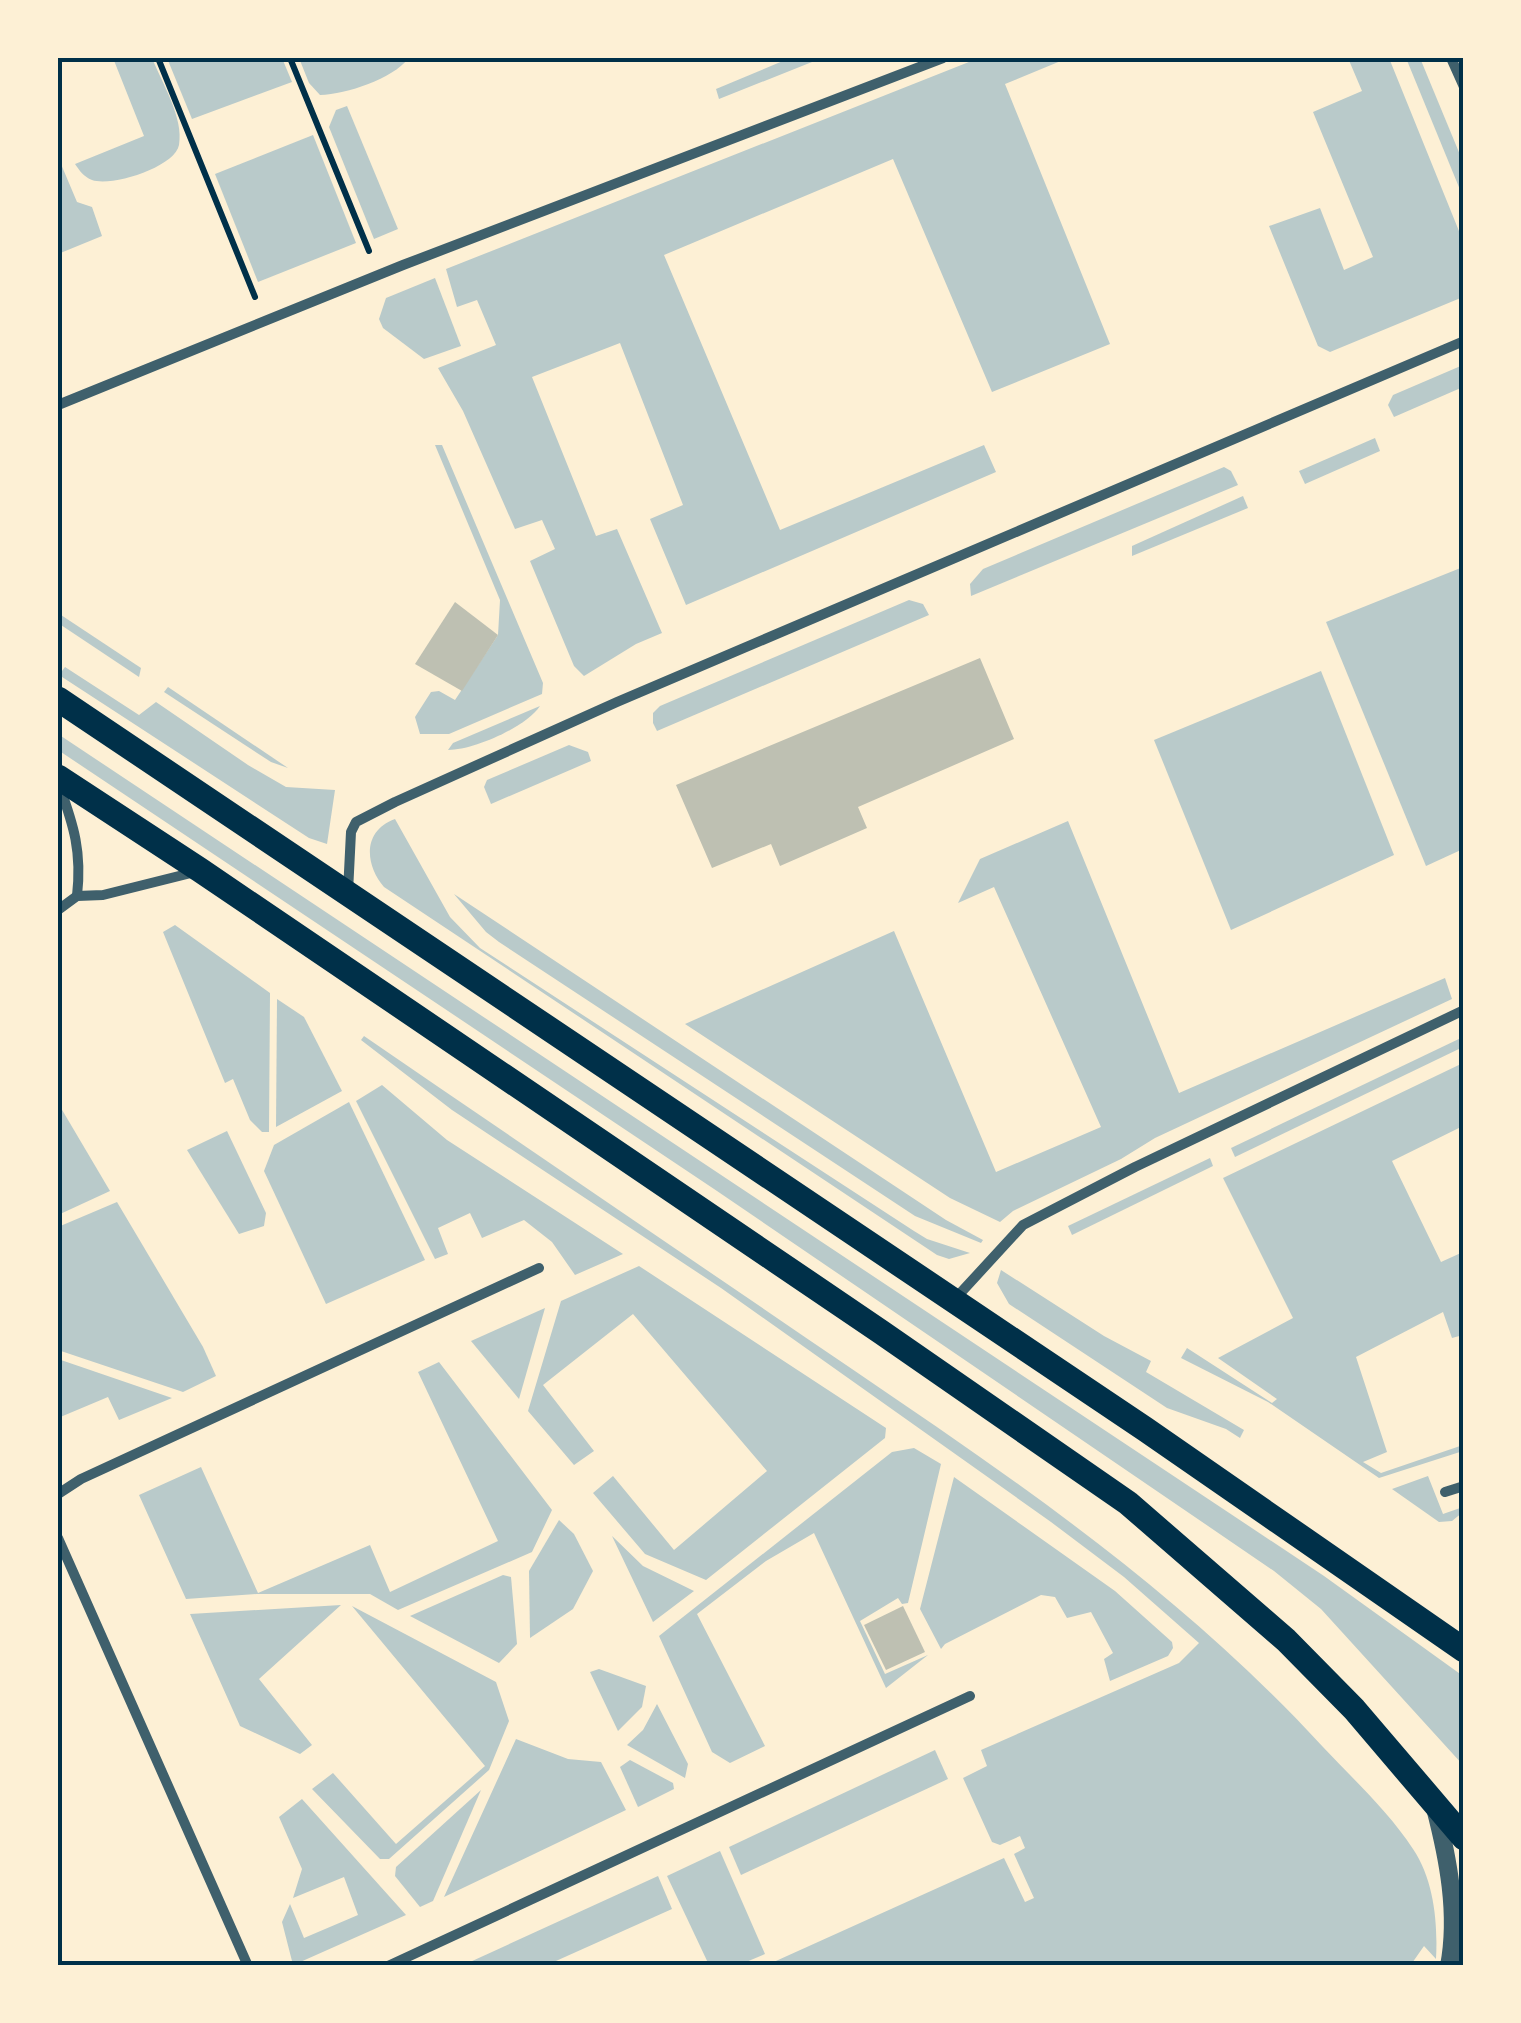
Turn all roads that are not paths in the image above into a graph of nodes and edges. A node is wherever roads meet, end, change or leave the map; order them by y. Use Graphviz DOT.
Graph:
graph roads {
  1 [pos="943,58"];
  2 [pos="1452,58"];
  3 [pos="1464,88"];
  4 [pos="1464,341"];
  5 [pos="58,405"];
  6 [pos="58,699"];
  7 [pos="58,779"];
  8 [pos="200,870"];
  9 [pos="348,893"];
  10 [pos="77,896"];
  11 [pos="58,910"];
  12 [pos="1464,1010"];
  13 [pos="538,1268"];
  14 [pos="954,1300"];
  15 [pos="1464,1486"];
  16 [pos="1445,1492"];
  17 [pos="58,1494"];
  18 [pos="58,1538"];
  19 [pos="1464,1650"];
  20 [pos="970,1696"];
  21 [pos="1432,1799"];
  22 [pos="1464,1838"];
  23 [pos="248,1966"];
  24 [pos="388,1966"];
  25 [pos="1449,1966"];
  1 -- 5 [label="street"];
  2 -- 3 [label="street"];
  4 -- 9 [label="street"];
  6 -- 9 [label="main road"];
  7 -- 8 [label="main road"];
  7 -- 10 [label="street"];
  8 -- 10 [label="street"];
  8 -- 21 [label="main road"];
  9 -- 14 [label="main road"];
  10 -- 11 [label="street"];
  12 -- 14 [label="street"];
  13 -- 17 [label="street"];
  14 -- 19 [label="main road"];
  15 -- 16 [label="street"];
  18 -- 23 [label="street"];
  20 -- 24 [label="street"];
  21 -- 22 [label="main road"];
  21 -- 25 [label="street"];
}
